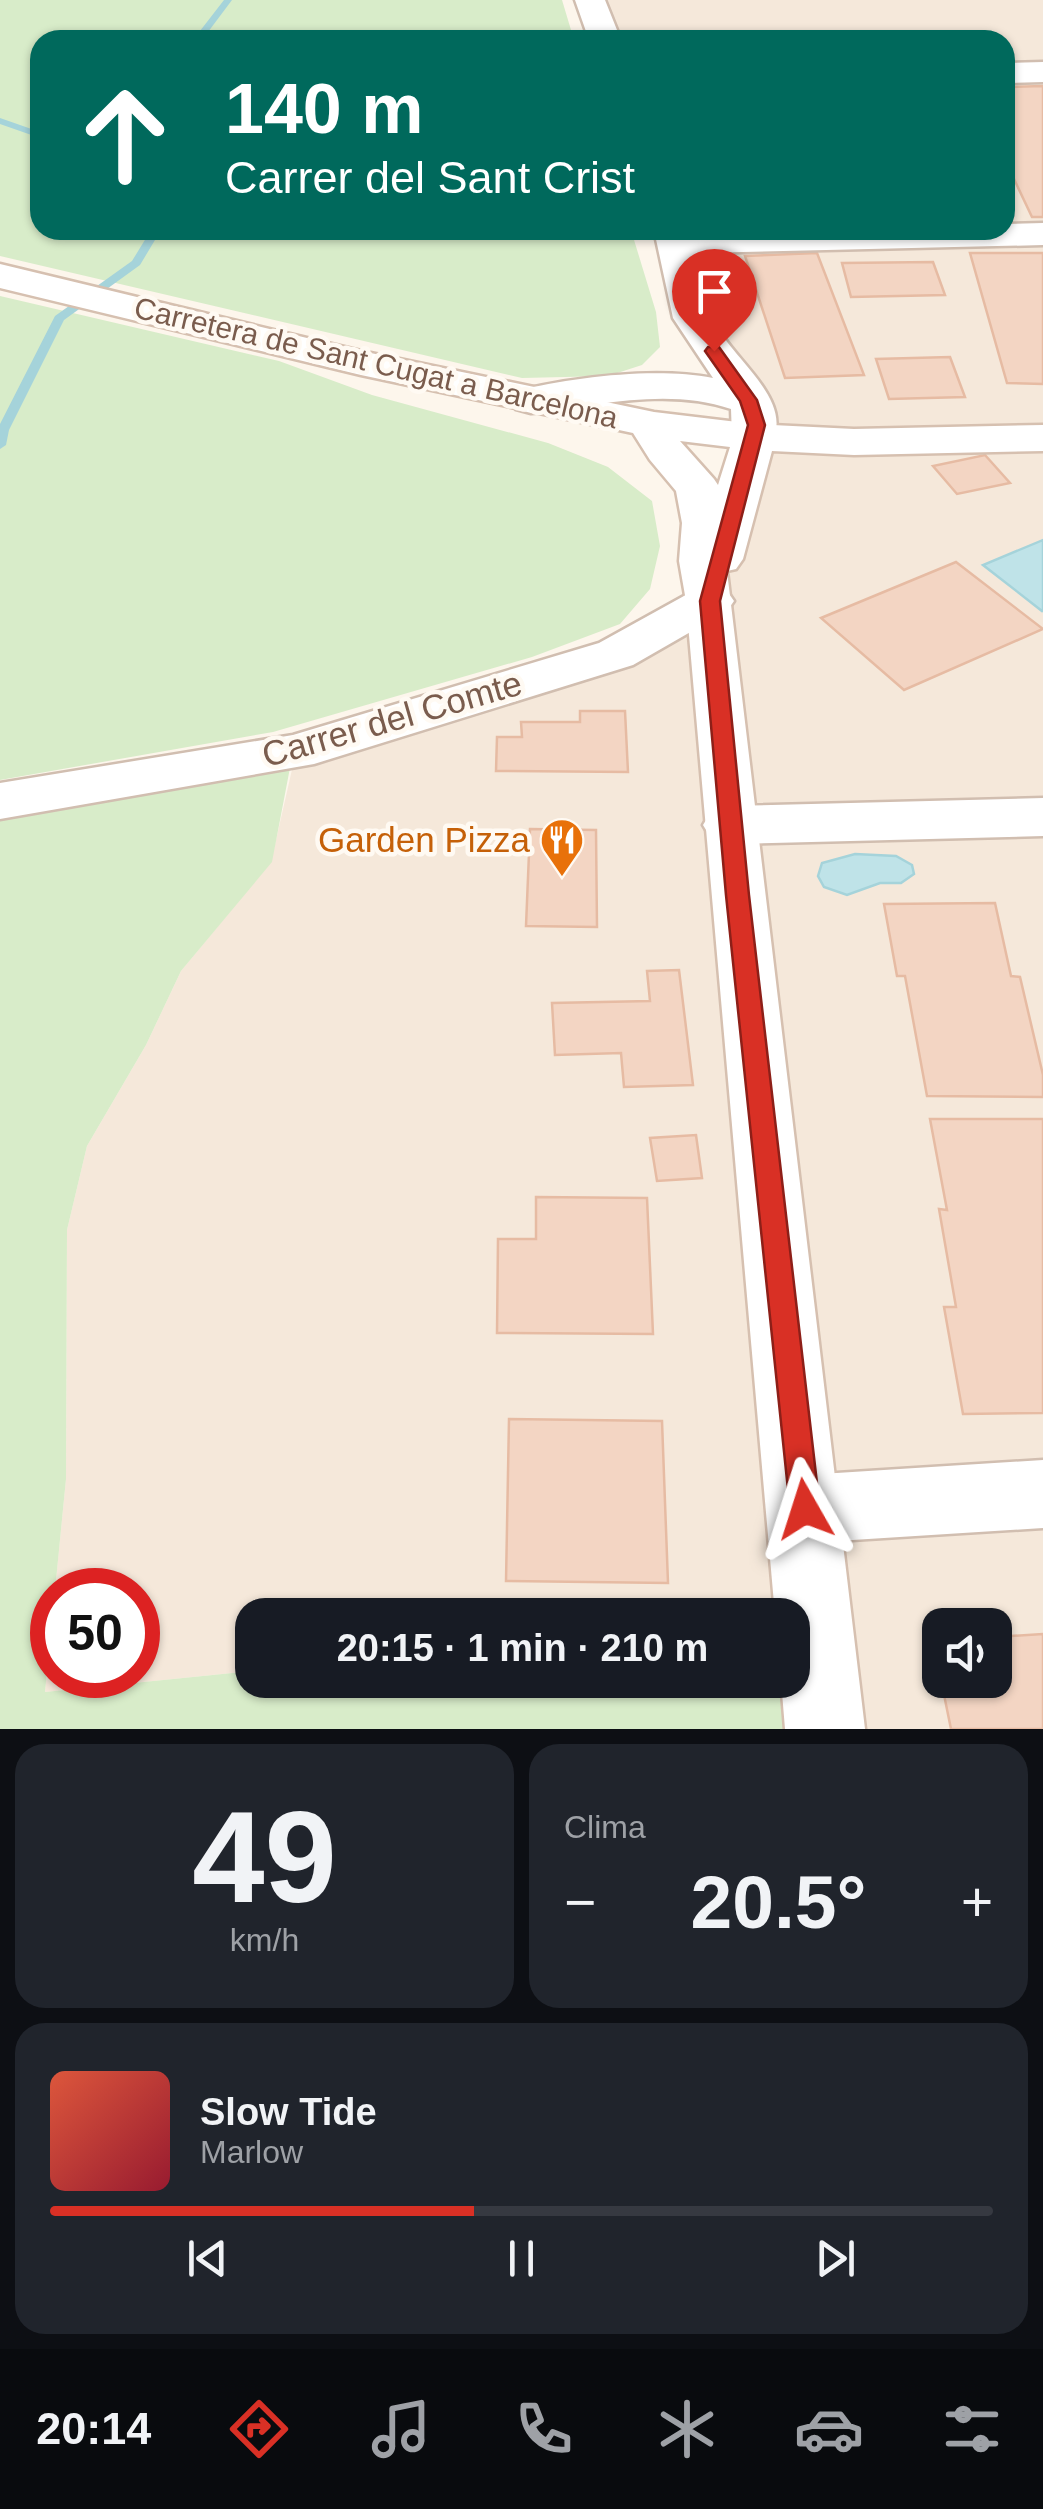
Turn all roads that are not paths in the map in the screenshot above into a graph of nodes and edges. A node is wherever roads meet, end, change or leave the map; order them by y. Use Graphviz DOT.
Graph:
graph roads {
  1 [pos="590,0"];
  2 [pos="601,30"];
  3 [pos="1043,72"];
  4 [pos="1015,73"];
  5 [pos="1015,234"];
  6 [pos="1043,234"];
  7 [pos="676,240"];
  8 [pos="0,276"];
  9 [pos="696,326"];
  10 [pos="361,363"];
  11 [pos="674,384"];
  12 [pos="531,400"];
  13 [pos="751,419"];
  14 [pos="654,425"];
  15 [pos="1043,438"];
  16 [pos="702,508"];
  17 [pos="710,601"];
  18 [pos="0,802"];
  19 [pos="1043,817"];
  20 [pos="730,825"];
  21 [pos="1043,1494"];
  22 [pos="805,1509"];
  23 [pos="825,1729"];
  1 -- 2 [label="main road"];
  3 -- 4 [label="main road"];
  5 -- 6 [label="main road"];
  7 -- 9 [label="main road"];
  8 -- 10 [label="main road, Carretera de Sant Cugat a Barcelona"];
  9 -- 11 [label="main road"];
  9 -- 13 [label="main road"];
  10 -- 12 [label="main road, Carretera de Sant Cugat a Barcelona"];
  10 -- 16 [label="main road"];
  11 -- 12 [label="main road"];
  11 -- 13 [label="main road"];
  11 -- 14 [label="main road"];
  12 -- 14 [label="main road, Carretera de Sant Cugat a Barcelona"];
  13 -- 14 [label="main road, Carretera de Sant Cugat a Barcelona"];
  13 -- 15 [label="main road"];
  13 -- 17 [label="main road"];
  14 -- 16 [label="main road"];
  16 -- 17 [label="main road"];
  17 -- 18 [label="main road, Carrer del Comte"];
  17 -- 20 [label="main road"];
  19 -- 20 [label="main road"];
  20 -- 22 [label="main road"];
  21 -- 22 [label="main road"];
  22 -- 23 [label="main road"];
}
